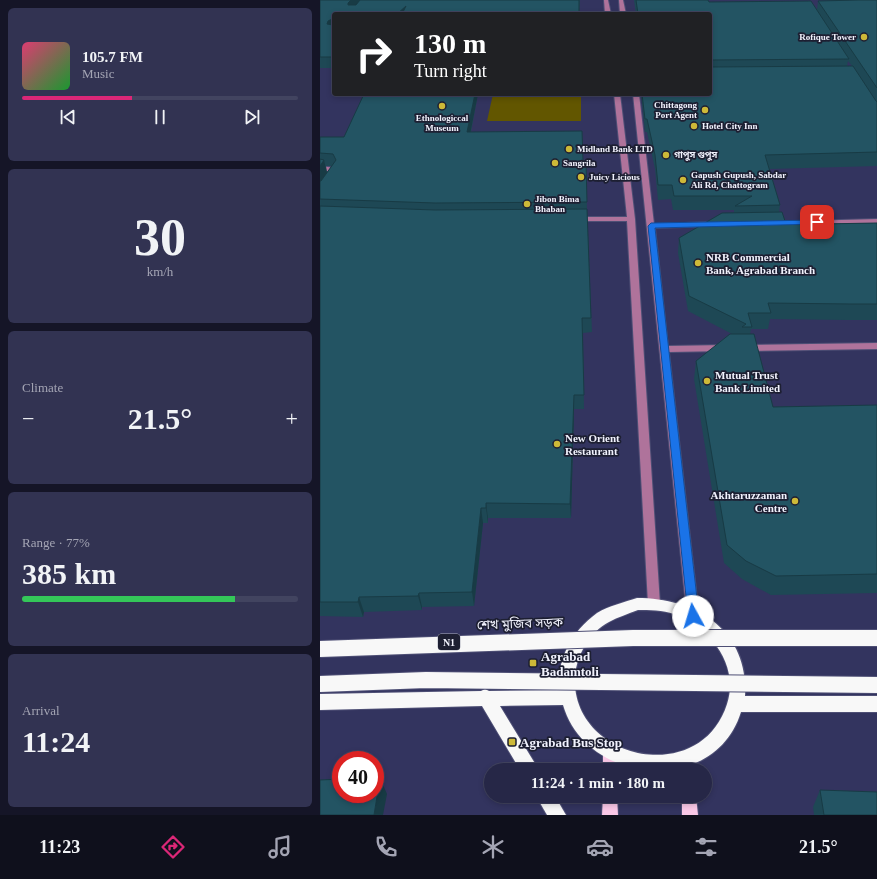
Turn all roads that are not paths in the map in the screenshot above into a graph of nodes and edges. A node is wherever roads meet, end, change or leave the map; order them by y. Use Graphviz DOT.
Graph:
graph roads {
  1 [pos="606,0"];
  2 [pos="621,0"];
  3 [pos="608,12"];
  4 [pos="623,12"];
  5 [pos="617,96"];
  6 [pos="636,96"];
  7 [pos="320,168"];
  8 [pos="320,191"];
  9 [pos="569,219"];
  10 [pos="631,219"];
  11 [pos="877,221"];
  12 [pos="799,223"];
  13 [pos="721,224"];
  14 [pos="651,226"];
  15 [pos="877,346"];
  16 [pos="664,349"];
  17 [pos="654,604"];
  18 [pos="693,616"];
  19 [pos="877,638"];
  20 [pos="578,639"];
  21 [pos="724,642"];
  22 [pos="877,642"];
  23 [pos="320,647"];
  24 [pos="320,684"];
  25 [pos="877,685"];
  26 [pos="485,697"];
  27 [pos="567,697"];
  28 [pos="320,702"];
  29 [pos="737,704"];
  30 [pos="877,704"];
  31 [pos="610,752"];
  32 [pos="526,763"];
  33 [pos="610,763"];
  34 [pos="650,763"];
  35 [pos="687,763"];
  36 [pos="549,803"];
  37 [pos="610,803"];
  38 [pos="689,803"];
  39 [pos="557,815"];
  40 [pos="610,815"];
  41 [pos="690,815"];
  1 -- 3 [label="street"];
  2 -- 4 [label="street"];
  5 -- 10 [label="street"];
  6 -- 14 [label="street"];
  7 -- 8 [label="street"];
  9 -- 10 [label="street"];
  10 -- 17 [label="street"];
  11 -- 12 [label="street"];
  13 -- 14 [label="street"];
  14 -- 16 [label="street"];
  15 -- 16 [label="street"];
  16 -- 18 [label="street"];
  17 -- 18 [label="highway"];
  17 -- 20 [label="highway"];
  18 -- 21 [label="highway"];
  19 -- 23 [label="highway, bridge"];
  20 -- 23 [label="highway, শেখ মুজিব সড়ক / N1"];
  20 -- 27 [label="highway"];
  21 -- 22 [label="highway"];
  21 -- 29 [label="highway"];
  24 -- 25 [label="highway, bridge"];
  26 -- 27 [label="highway"];
  26 -- 28 [label="highway"];
  26 -- 32 [label="highway"];
  27 -- 31 [label="highway"];
  29 -- 30 [label="highway"];
  29 -- 35 [label="highway"];
  31 -- 33 [label="main road"];
  31 -- 34 [label="highway"];
  36 -- 39 [label="highway"];
  37 -- 40 [label="main road"];
  38 -- 41 [label="main road"];
}
